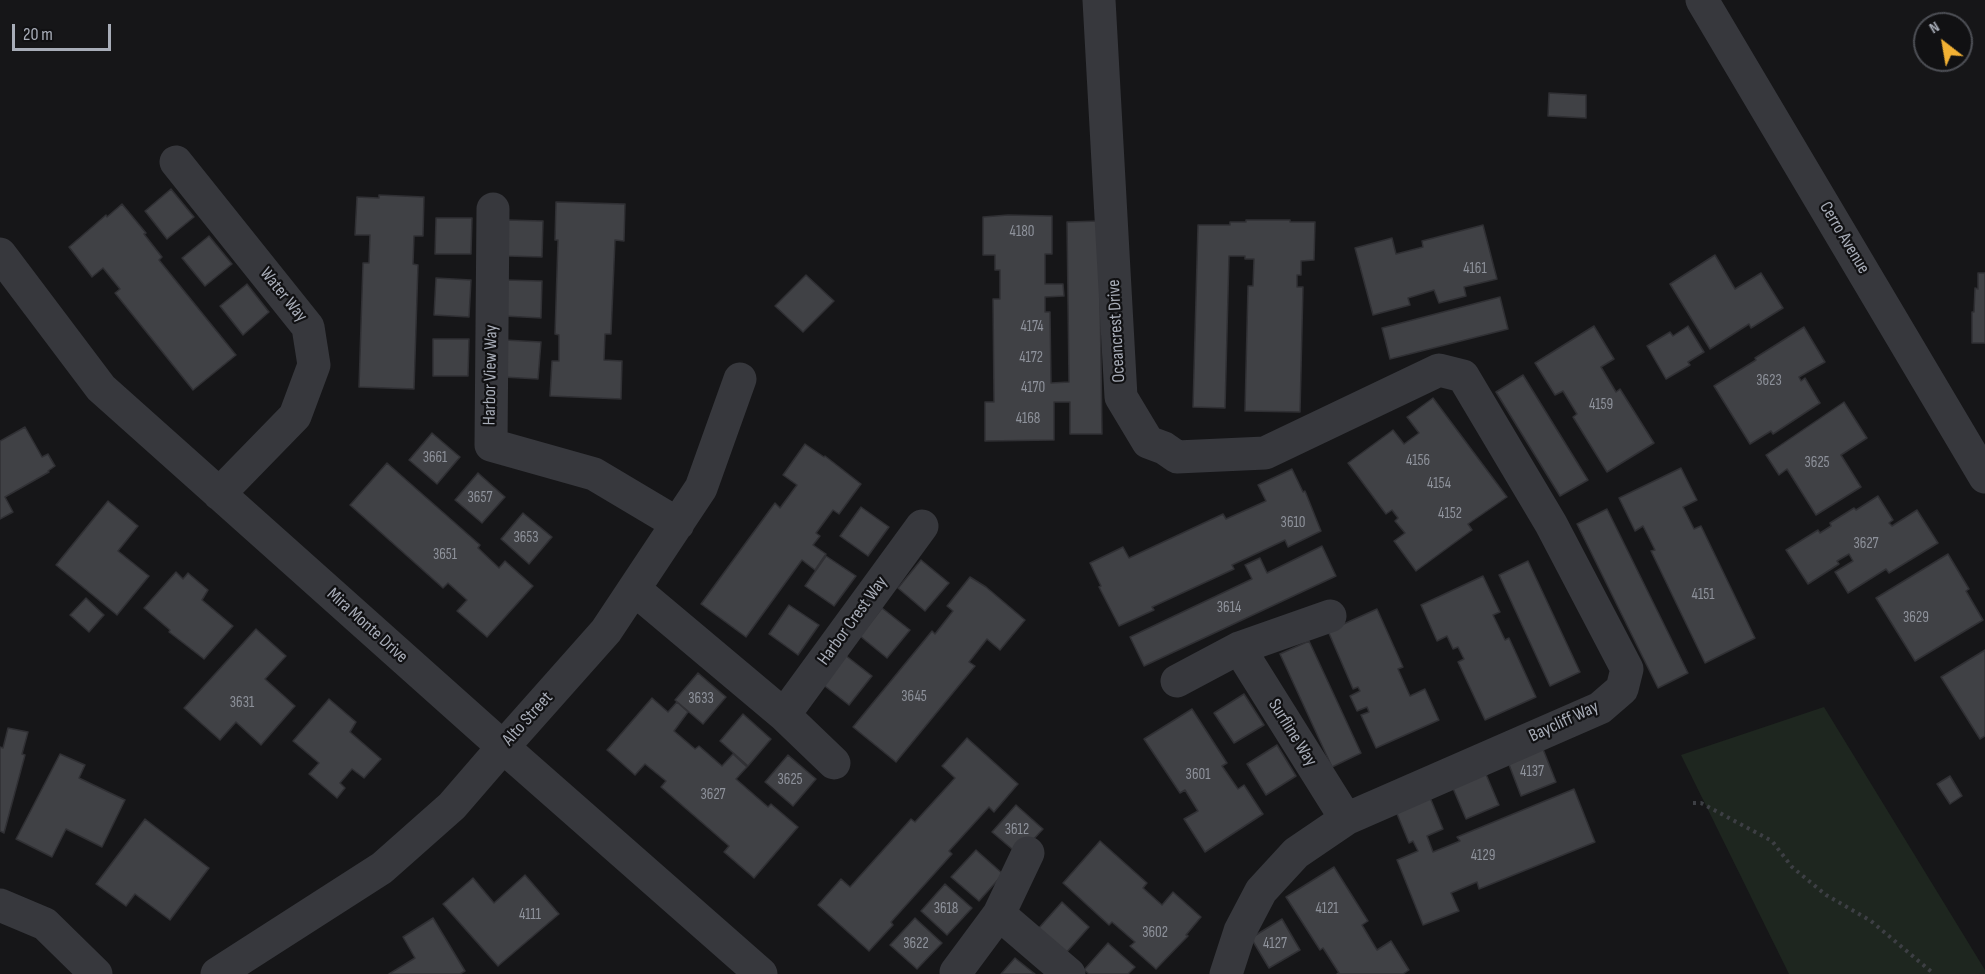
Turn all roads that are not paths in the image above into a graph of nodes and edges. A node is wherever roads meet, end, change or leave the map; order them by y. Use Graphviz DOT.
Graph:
graph roads {
  1 [pos="1099,0"];
  2 [pos="1702,0"];
  3 [pos="176,162"];
  4 [pos="493,209"];
  5 [pos="0,254"];
  6 [pos="10,290"];
  7 [pos="1446,372"];
  8 [pos="740,379"];
  9 [pos="1985,477"];
  10 [pos="219,494"];
  11 [pos="678,524"];
  12 [pos="922,526"];
  13 [pos="634,589"];
  14 [pos="1330,616"];
  15 [pos="1239,648"];
  16 [pos="1177,681"];
  17 [pos="784,715"];
  18 [pos="503,747"];
  19 [pos="834,763"];
  20 [pos="1346,819"];
  21 [pos="1028,853"];
  22 [pos="0,905"];
  23 [pos="999,914"];
  24 [pos="956,972"];
  25 [pos="96,974"];
  26 [pos="218,974"];
  27 [pos="761,974"];
  28 [pos="1069,974"];
  29 [pos="1226,974"];
  1 -- 7 [label="street, Oceancrest Drive"];
  2 -- 9 [label="street, Cerro Avenue"];
  3 -- 10 [label="street, Water Way"];
  4 -- 11 [label="street, Harbor View Way"];
  5 -- 6 [label="street, Mira Monte Drive"];
  6 -- 10 [label="street, Mira Monte Drive"];
  7 -- 20 [label="street, Baycliff Way"];
  8 -- 11 [label="street, Alto Street"];
  10 -- 18 [label="street, Mira Monte Drive"];
  11 -- 13 [label="street, Alto Street"];
  12 -- 17 [label="street, Harbor Crest Way"];
  13 -- 17 [label="street"];
  13 -- 18 [label="street, Alto Street"];
  14 -- 15 [label="street"];
  15 -- 16 [label="street"];
  15 -- 20 [label="street, Surfline Way"];
  17 -- 19 [label="street"];
  18 -- 26 [label="street, Alto Street"];
  18 -- 27 [label="street, Mira Monte Drive"];
  20 -- 29 [label="street, Baycliff Way"];
  21 -- 23 [label="street"];
  22 -- 25 [label="street"];
  23 -- 24 [label="street"];
  23 -- 28 [label="street"];
}
